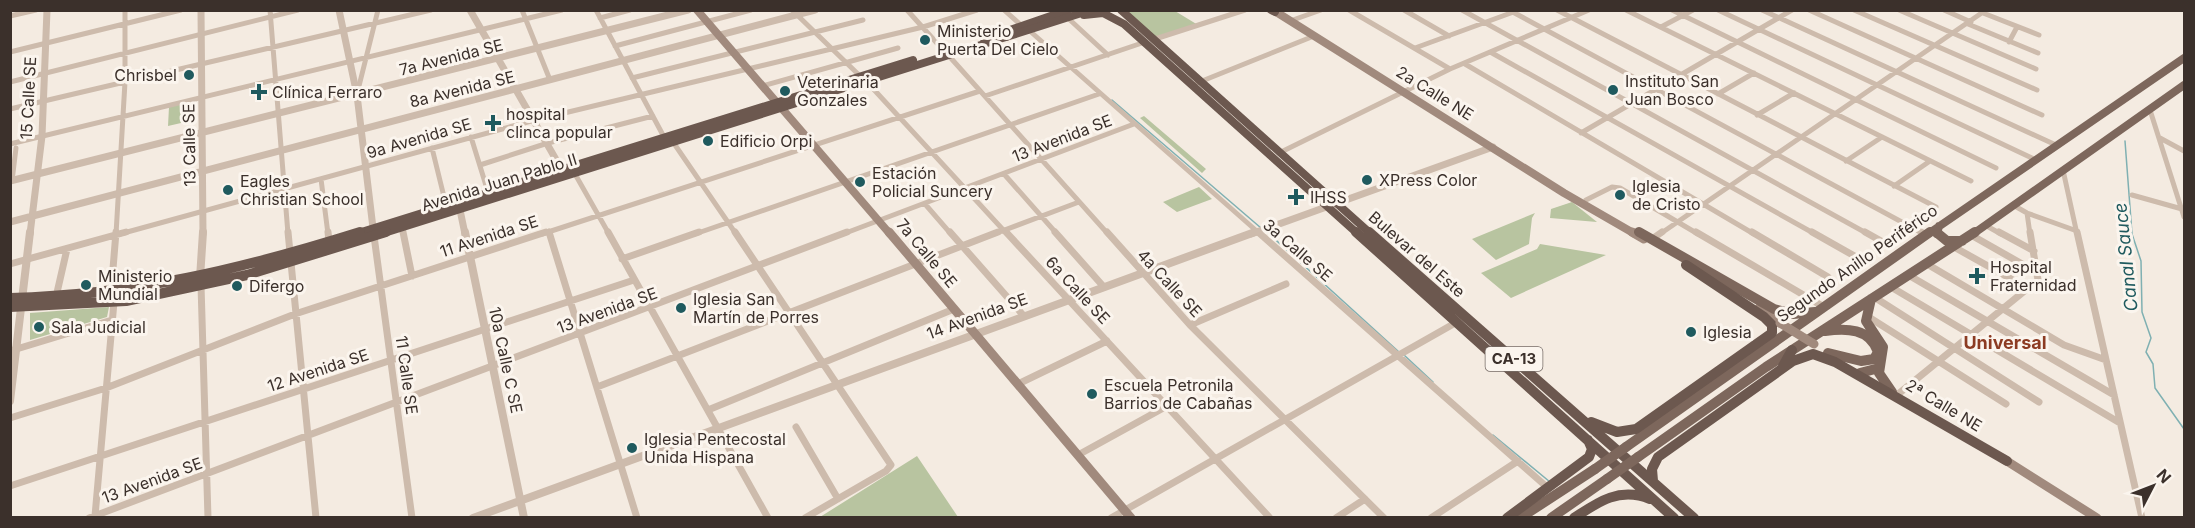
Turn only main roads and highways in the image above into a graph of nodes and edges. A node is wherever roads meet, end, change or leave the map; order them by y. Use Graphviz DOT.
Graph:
graph roads {
  1 [pos="698,10"];
  2 [pos="1091,10"];
  3 [pos="1121,11"];
  4 [pos="1273,11"];
  5 [pos="1109,12"];
  6 [pos="1069,13"];
  7 [pos="1004,35"];
  8 [pos="986,41"];
  9 [pos="946,53"];
  10 [pos="2184,58"];
  11 [pos="2180,64"];
  12 [pos="863,79"];
  13 [pos="2184,85"];
  14 [pos="779,105"];
  15 [pos="1583,202"];
  16 [pos="1330,204"];
  17 [pos="1939,226"];
  18 [pos="374,232"];
  19 [pos="1639,232"];
  20 [pos="1967,238"];
  21 [pos="290,258"];
  22 [pos="1686,265"];
  23 [pos="10,297"];
  24 [pos="112,298"];
  25 [pos="1873,298"];
  26 [pos="18,304"];
  27 [pos="1822,309"];
  28 [pos="1777,321"];
  29 [pos="1820,332"];
  30 [pos="1764,349"];
  31 [pos="1750,350"];
  32 [pos="1792,350"];
  33 [pos="1828,353"];
  34 [pos="1783,366"];
  35 [pos="1879,368"];
  36 [pos="1860,373"];
  37 [pos="1894,393"];
  38 [pos="1579,415"];
  39 [pos="1587,438"];
  40 [pos="2007,461"];
  41 [pos="1653,481"];
  42 [pos="1660,505"];
  43 [pos="1128,514"];
  44 [pos="1507,518"];
  45 [pos="1520,518"];
  46 [pos="1551,518"];
  47 [pos="1574,518"];
  48 [pos="1674,518"];
  49 [pos="1694,518"];
  50 [pos="2097,518"];
  1 -- 14 [label="main road, 7a Calle SE"];
  2 -- 7 [label="highway, Avenida Juan Pablo II, bridge"];
  3 -- 16 [label="highway, Bulevar del Este / CA-13"];
  4 -- 15 [label="main road, 2a Calle NE"];
  5 -- 6 [label="highway"];
  5 -- 16 [label="highway, Bulevar del Este / CA-13"];
  6 -- 7 [label="highway, Avenida Juan Pablo II"];
  6 -- 8 [label="highway"];
  6 -- 8 [label="highway"];
  7 -- 8 [label="highway, Avenida Juan Pablo II"];
  8 -- 9 [label="highway, Avenida Juan Pablo II"];
  9 -- 12 [label="highway, Avenida Juan Pablo II"];
  9 -- 12 [label="highway, Avenida Juan Pablo II"];
  10 -- 11 [label="main road, Segundo Anillo Periférico"];
  11 -- 17 [label="main road, Segundo Anillo Periférico"];
  12 -- 14 [label="highway, Avenida Juan Pablo II"];
  13 -- 20 [label="main road, Segundo Anillo Periférico"];
  14 -- 18 [label="highway, Avenida Juan Pablo II"];
  14 -- 18 [label="highway, Avenida Juan Pablo II"];
  14 -- 43 [label="main road, 7a Calle SE"];
  15 -- 19 [label="main road, 2ª Calle NE"];
  15 -- 22 [label="main road, 2ª Calle NE"];
  16 -- 38 [label="highway, Bulevar del Este / CA-13"];
  16 -- 39 [label="highway, Bulevar del Este / CA-13"];
  17 -- 20 [label="main road"];
  17 -- 27 [label="main road, Segundo Anillo Periférico"];
  18 -- 21 [label="highway, Avenida Juan Pablo II"];
  18 -- 21 [label="highway, Avenida Juan Pablo II"];
  19 -- 27 [label="main road"];
  19 -- 28 [label="main road, 2ª Calle NE"];
  20 -- 25 [label="main road, Segundo Anillo Periférico"];
  21 -- 24 [label="highway, Avenida Juan Pablo II"];
  22 -- 28 [label="main road, 2ª Calle NE"];
  22 -- 31 [label="highway"];
  23 -- 26 [label="highway, Avenida Juan Pablo II"];
  24 -- 26 [label="highway, Avenida Juan Pablo II"];
  24 -- 26 [label="highway, Avenida Juan Pablo II"];
  25 -- 29 [label="main road, Segundo Anillo Periférico"];
  25 -- 35 [label="main road"];
  27 -- 30 [label="main road, Segundo Anillo Periférico"];
  28 -- 33 [label="main road, 2ª Calle NE, bridge"];
  29 -- 32 [label="main road, Segundo Anillo Periférico"];
  29 -- 33 [label="main road"];
  30 -- 31 [label="main road"];
  30 -- 45 [label="main road, Segundo Anillo Periférico, bridge"];
  31 -- 38 [label="highway"];
  32 -- 34 [label="highway"];
  32 -- 46 [label="main road, Segundo Anillo Periférico, bridge"];
  33 -- 36 [label="main road, 2ª Calle NE"];
  34 -- 40 [label="highway"];
  34 -- 41 [label="highway"];
  35 -- 36 [label="main road"];
  35 -- 37 [label="main road"];
  36 -- 37 [label="main road, 2ª Calle NE"];
  37 -- 40 [label="main road, 2ª Calle NE"];
  38 -- 41 [label="highway, Bulevar del Este / CA-13"];
  39 -- 42 [label="highway, Bulevar del Este / CA-13"];
  39 -- 44 [label="highway"];
  40 -- 50 [label="main road, 2ª Calle NE"];
  41 -- 49 [label="highway, Bulevar del Este / CA-13"];
  42 -- 47 [label="highway"];
  42 -- 48 [label="highway, Bulevar del Este / CA-13"];
}
